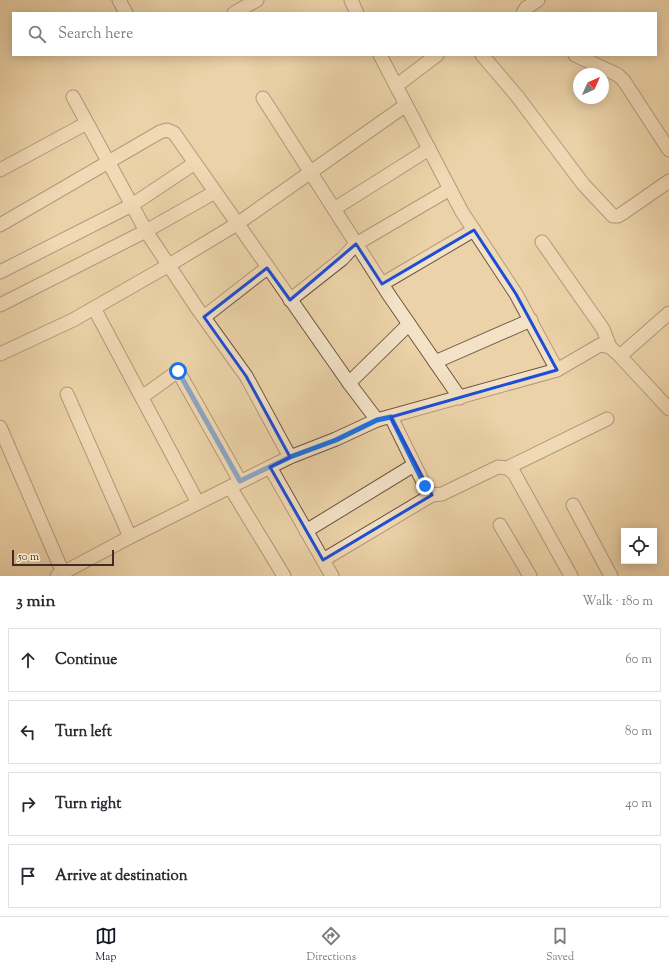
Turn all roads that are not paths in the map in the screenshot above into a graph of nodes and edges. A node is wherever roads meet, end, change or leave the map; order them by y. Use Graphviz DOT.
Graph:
graph roads {
  1 [pos="119,0"];
  2 [pos="257,0"];
  3 [pos="350,0"];
  4 [pos="538,0"];
  5 [pos="125,12"];
  6 [pos="236,12"];
  7 [pos="356,12"];
  8 [pos="524,12"];
  9 [pos="381,56"];
  10 [pos="436,56"];
  11 [pos="483,56"];
  12 [pos="577,56"];
  13 [pos="396,86"];
  14 [pos="73,97"];
  15 [pos="263,98"];
  16 [pos="406,105"];
  17 [pos="87,123"];
  18 [pos="429,149"];
  19 [pos="669,150"];
  20 [pos="109,163"];
  21 [pos="195,163"];
  22 [pos="0,170"];
  23 [pos="310,172"];
  24 [pos="669,181"];
  25 [pos="450,189"];
  26 [pos="215,192"];
  27 [pos="132,204"];
  28 [pos="334,209"];
  29 [pos="237,224"];
  30 [pos="0,225"];
  31 [pos="146,230"];
  32 [pos="474,230"];
  33 [pos="542,242"];
  34 [pos="356,244"];
  35 [pos="169,265"];
  36 [pos="267,268"];
  37 [pos="0,272"];
  38 [pos="382,284"];
  39 [pos="290,300"];
  40 [pos="0,305"];
  41 [pos="94,308"];
  42 [pos="669,313"];
  43 [pos="204,316"];
  44 [pos="531,320"];
  45 [pos="409,324"];
  46 [pos="610,347"];
  47 [pos="0,354"];
  48 [pos="620,356"];
  49 [pos="435,362"];
  50 [pos="557,370"];
  51 [pos="349,383"];
  52 [pos="67,394"];
  53 [pos="142,397"];
  54 [pos="460,398"];
  55 [pos="669,408"];
  56 [pos="391,417"];
  57 [pos="607,419"];
  58 [pos="377,420"];
  59 [pos="0,427"];
  60 [pos="290,457"];
  61 [pos="414,465"];
  62 [pos="270,467"];
  63 [pos="507,468"];
  64 [pos="235,484"];
  65 [pos="432,495"];
  66 [pos="198,503"];
  67 [pos="573,505"];
  68 [pos="500,525"];
  69 [pos="306,531"];
  70 [pos="130,537"];
  71 [pos="323,560"];
  72 [pos="60,574"];
  73 [pos="284,576"];
  74 [pos="332,576"];
  75 [pos="530,576"];
  76 [pos="571,576"];
  77 [pos="611,576"];
  1 -- 5 [label="street"];
  2 -- 6 [label="street"];
  3 -- 7 [label="street"];
  4 -- 8 [label="street"];
  9 -- 13 [label="street"];
  10 -- 13 [label="street"];
  11 -- 24 [label="street"];
  12 -- 19 [label="street"];
  13 -- 16 [label="street"];
  14 -- 17 [label="street"];
  15 -- 23 [label="street"];
  16 -- 18 [label="street"];
  16 -- 23 [label="street"];
  17 -- 20 [label="street"];
  17 -- 22 [label="street"];
  18 -- 25 [label="street"];
  18 -- 28 [label="street"];
  20 -- 21 [label="street"];
  20 -- 27 [label="street"];
  20 -- 30 [label="street"];
  21 -- 26 [label="street"];
  21 -- 27 [label="street"];
  23 -- 28 [label="street"];
  23 -- 29 [label="street"];
  25 -- 32 [label="street"];
  25 -- 34 [label="street"];
  26 -- 29 [label="street"];
  26 -- 31 [label="street"];
  27 -- 31 [label="street"];
  27 -- 37 [label="street"];
  28 -- 34 [label="street"];
  29 -- 35 [label="street"];
  29 -- 36 [label="street"];
  31 -- 35 [label="street"];
  31 -- 40 [label="street"];
  32 -- 38 [label="street"];
  32 -- 44 [label="street"];
  33 -- 46 [label="street"];
  34 -- 38 [label="street"];
  34 -- 39 [label="street"];
  35 -- 41 [label="street"];
  35 -- 43 [label="street"];
  36 -- 39 [label="street"];
  36 -- 43 [label="street"];
  38 -- 45 [label="street"];
  39 -- 51 [label="street"];
  41 -- 47 [label="street"];
  41 -- 53 [label="street"];
  42 -- 48 [label="street"];
  43 -- 60 [label="street"];
  44 -- 49 [label="street"];
  44 -- 50 [label="street"];
  45 -- 49 [label="street"];
  45 -- 51 [label="street"];
  46 -- 48 [label="street"];
  46 -- 50 [label="street"];
  48 -- 55 [label="street"];
  49 -- 54 [label="street"];
  50 -- 54 [label="street"];
  51 -- 58 [label="street"];
  52 -- 70 [label="street"];
  53 -- 64 [label="street"];
  53 -- 66 [label="street"];
  54 -- 56 [label="street"];
  56 -- 58 [label="street"];
  56 -- 61 [label="street"];
  57 -- 63 [label="street"];
  58 -- 60 [label="street"];
  59 -- 72 [label="street"];
  60 -- 62 [label="street"];
  61 -- 65 [label="street"];
  61 -- 69 [label="street"];
  62 -- 64 [label="street"];
  62 -- 69 [label="street"];
  63 -- 65 [label="street"];
  63 -- 76 [label="street"];
  64 -- 66 [label="street"];
  64 -- 73 [label="street"];
  65 -- 71 [label="street"];
  66 -- 70 [label="street"];
  67 -- 77 [label="street"];
  68 -- 75 [label="street"];
  69 -- 71 [label="street"];
  70 -- 72 [label="street"];
  71 -- 74 [label="street"];
}
